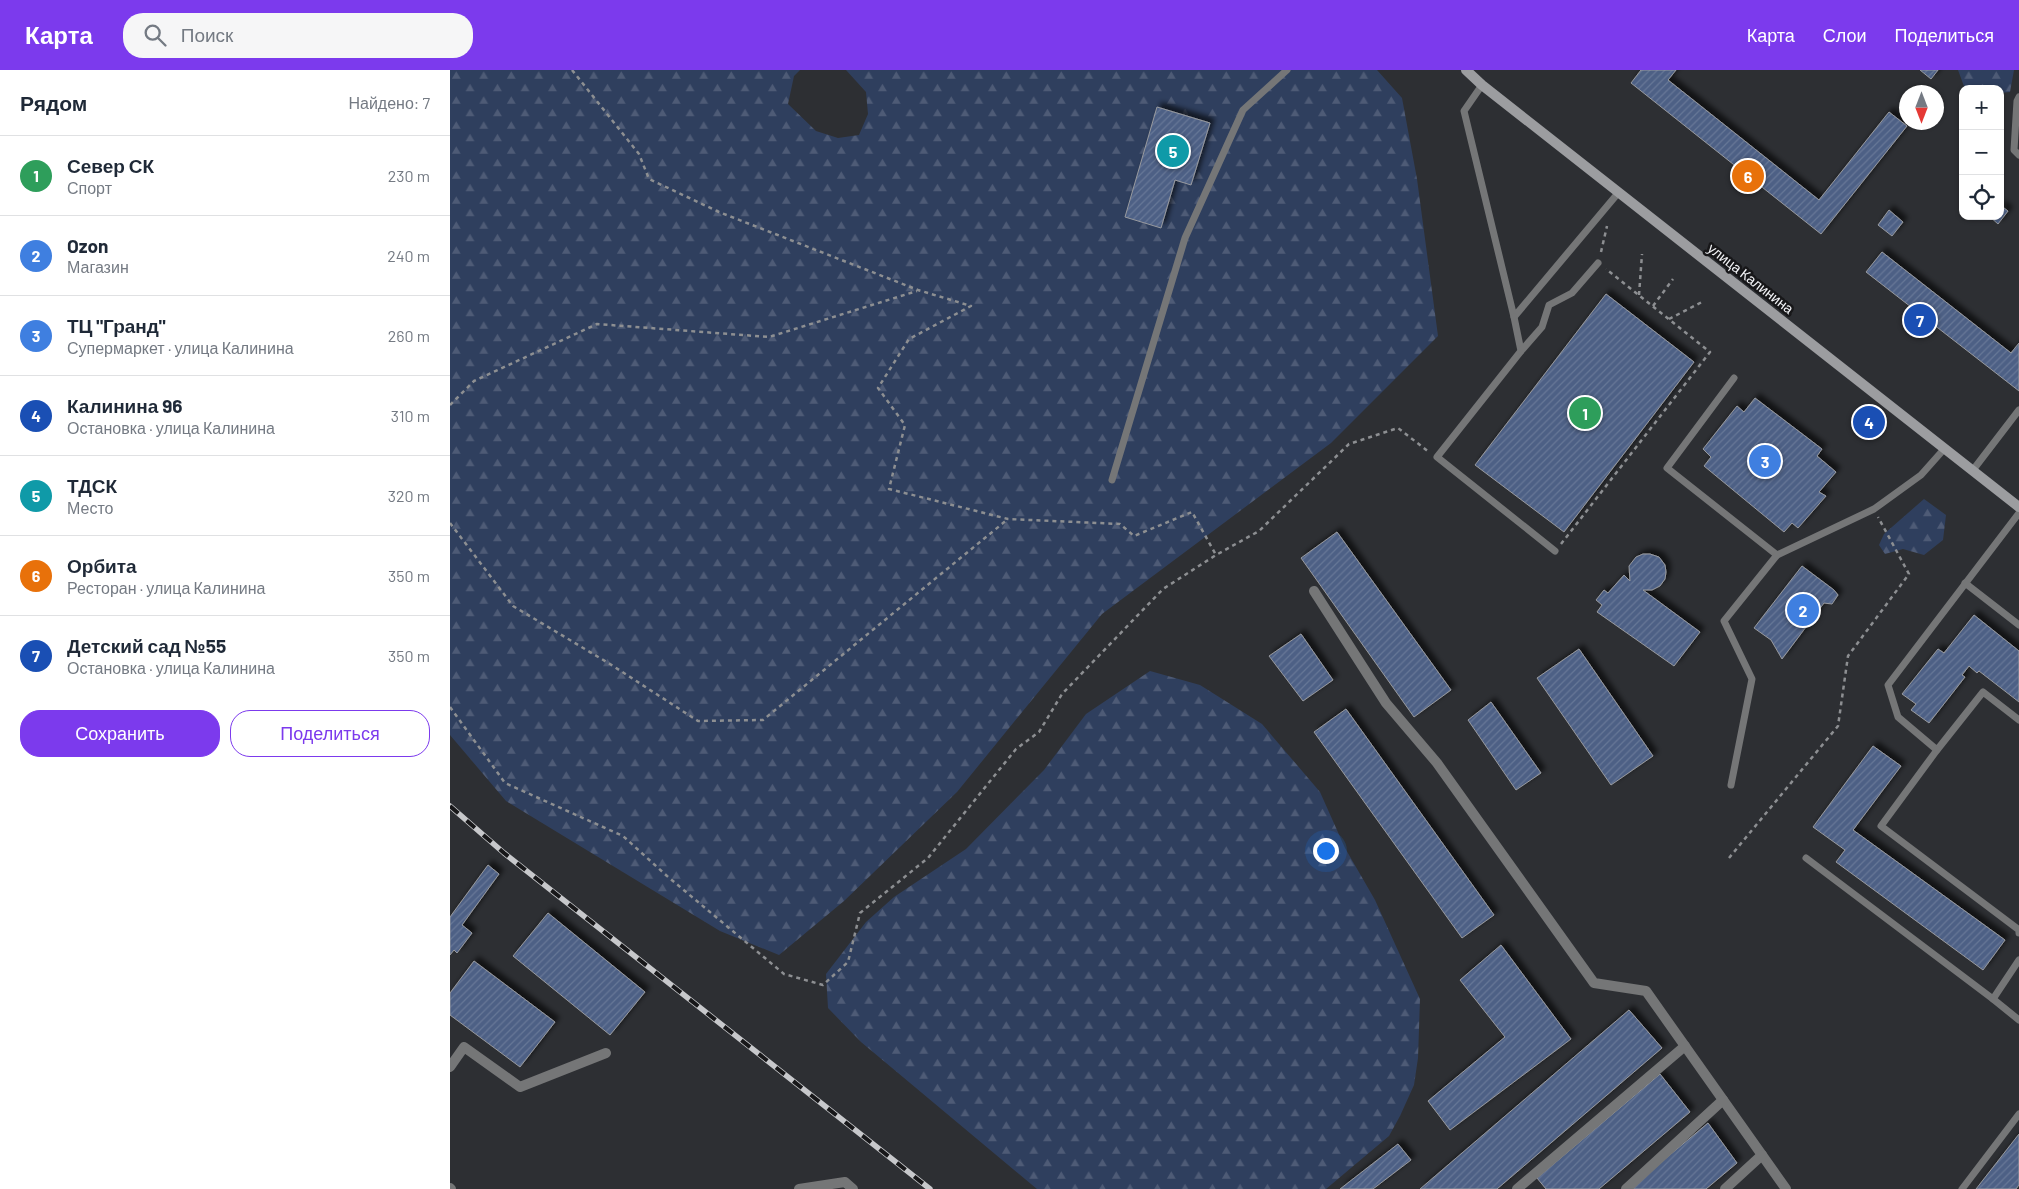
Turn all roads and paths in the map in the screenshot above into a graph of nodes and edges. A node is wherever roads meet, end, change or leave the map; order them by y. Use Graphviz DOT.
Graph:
graph roads {
  1 [pos="572,70"];
  2 [pos="1287,70"];
  3 [pos="1466,70"];
  4 [pos="1482,85"];
  5 [pos="2019,97"];
  6 [pos="2019,155"];
  7 [pos="1619,192"];
  8 [pos="1607,226"];
  9 [pos="1642,254"];
  10 [pos="1598,263"];
  11 [pos="1673,279"];
  12 [pos="918,290"];
  13 [pos="1639,295"];
  14 [pos="1702,302"];
  15 [pos="1653,306"];
  16 [pos="1514,317"];
  17 [pos="1668,319"];
  18 [pos="1521,350"];
  19 [pos="1734,378"];
  20 [pos="450,405"];
  21 [pos="2019,410"];
  22 [pos="1945,448"];
  23 [pos="1437,457"];
  24 [pos="1973,470"];
  25 [pos="1112,480"];
  26 [pos="2019,507"];
  27 [pos="1874,509"];
  28 [pos="2019,513"];
  29 [pos="1008,519"];
  30 [pos="450,524"];
  31 [pos="1556,552"];
  32 [pos="1216,555"];
  33 [pos="1777,556"];
  34 [pos="1965,583"];
  35 [pos="1314,591"];
  36 [pos="2019,625"];
  37 [pos="450,707"];
  38 [pos="2019,720"];
  39 [pos="1937,750"];
  40 [pos="1731,785"];
  41 [pos="1729,858"];
  42 [pos="1806,858"];
  43 [pos="2019,933"];
  44 [pos="2019,960"];
  45 [pos="1993,999"];
  46 [pos="2019,1020"];
  47 [pos="1685,1046"];
  48 [pos="606,1053"];
  49 [pos="450,1067"];
  50 [pos="1723,1100"];
  51 [pos="2019,1114"];
  52 [pos="1762,1155"];
  53 [pos="799,1189"];
  54 [pos="853,1189"];
  55 [pos="1518,1189"];
  56 [pos="1626,1189"];
  57 [pos="1725,1189"];
  58 [pos="1786,1189"];
  59 [pos="1962,1189"];
  1 -- 12 [label="path"];
  2 -- 25 [label="lane"];
  3 -- 4 [label="main road, улица Калинина"];
  4 -- 7 [label="main road, улица Калинина"];
  4 -- 16 [label="lane"];
  5 -- 6 [label="lane"];
  7 -- 16 [label="lane"];
  7 -- 22 [label="main road, улица Калинина"];
  8 -- 10 [label="path"];
  9 -- 13 [label="path"];
  10 -- 13 [label="path"];
  10 -- 18 [label="lane"];
  11 -- 15 [label="path"];
  12 -- 20 [label="path"];
  12 -- 29 [label="path"];
  13 -- 15 [label="path"];
  14 -- 17 [label="path"];
  15 -- 17 [label="path"];
  16 -- 18 [label="lane"];
  17 -- 31 [label="path"];
  18 -- 23 [label="lane"];
  19 -- 33 [label="lane"];
  21 -- 24 [label="lane"];
  22 -- 24 [label="main road, улица Калинина"];
  22 -- 27 [label="lane"];
  23 -- 31 [label="lane"];
  23 -- 32 [label="path"];
  24 -- 26 [label="main road, улица Калинина"];
  27 -- 33 [label="lane"];
  27 -- 41 [label="path"];
  28 -- 34 [label="lane"];
  29 -- 30 [label="path"];
  29 -- 32 [label="path"];
  32 -- 37 [label="path"];
  33 -- 40 [label="lane"];
  34 -- 36 [label="lane"];
  34 -- 39 [label="lane"];
  35 -- 47 [label="street"];
  38 -- 39 [label="lane"];
  39 -- 43 [label="lane"];
  42 -- 45 [label="lane"];
  44 -- 45 [label="lane"];
  45 -- 46 [label="lane"];
  47 -- 50 [label="street"];
  47 -- 55 [label="street"];
  48 -- 49 [label="street"];
  50 -- 52 [label="street"];
  50 -- 56 [label="street"];
  51 -- 59 [label="lane"];
  52 -- 57 [label="street"];
  52 -- 58 [label="street"];
  53 -- 54 [label="street"];
}
